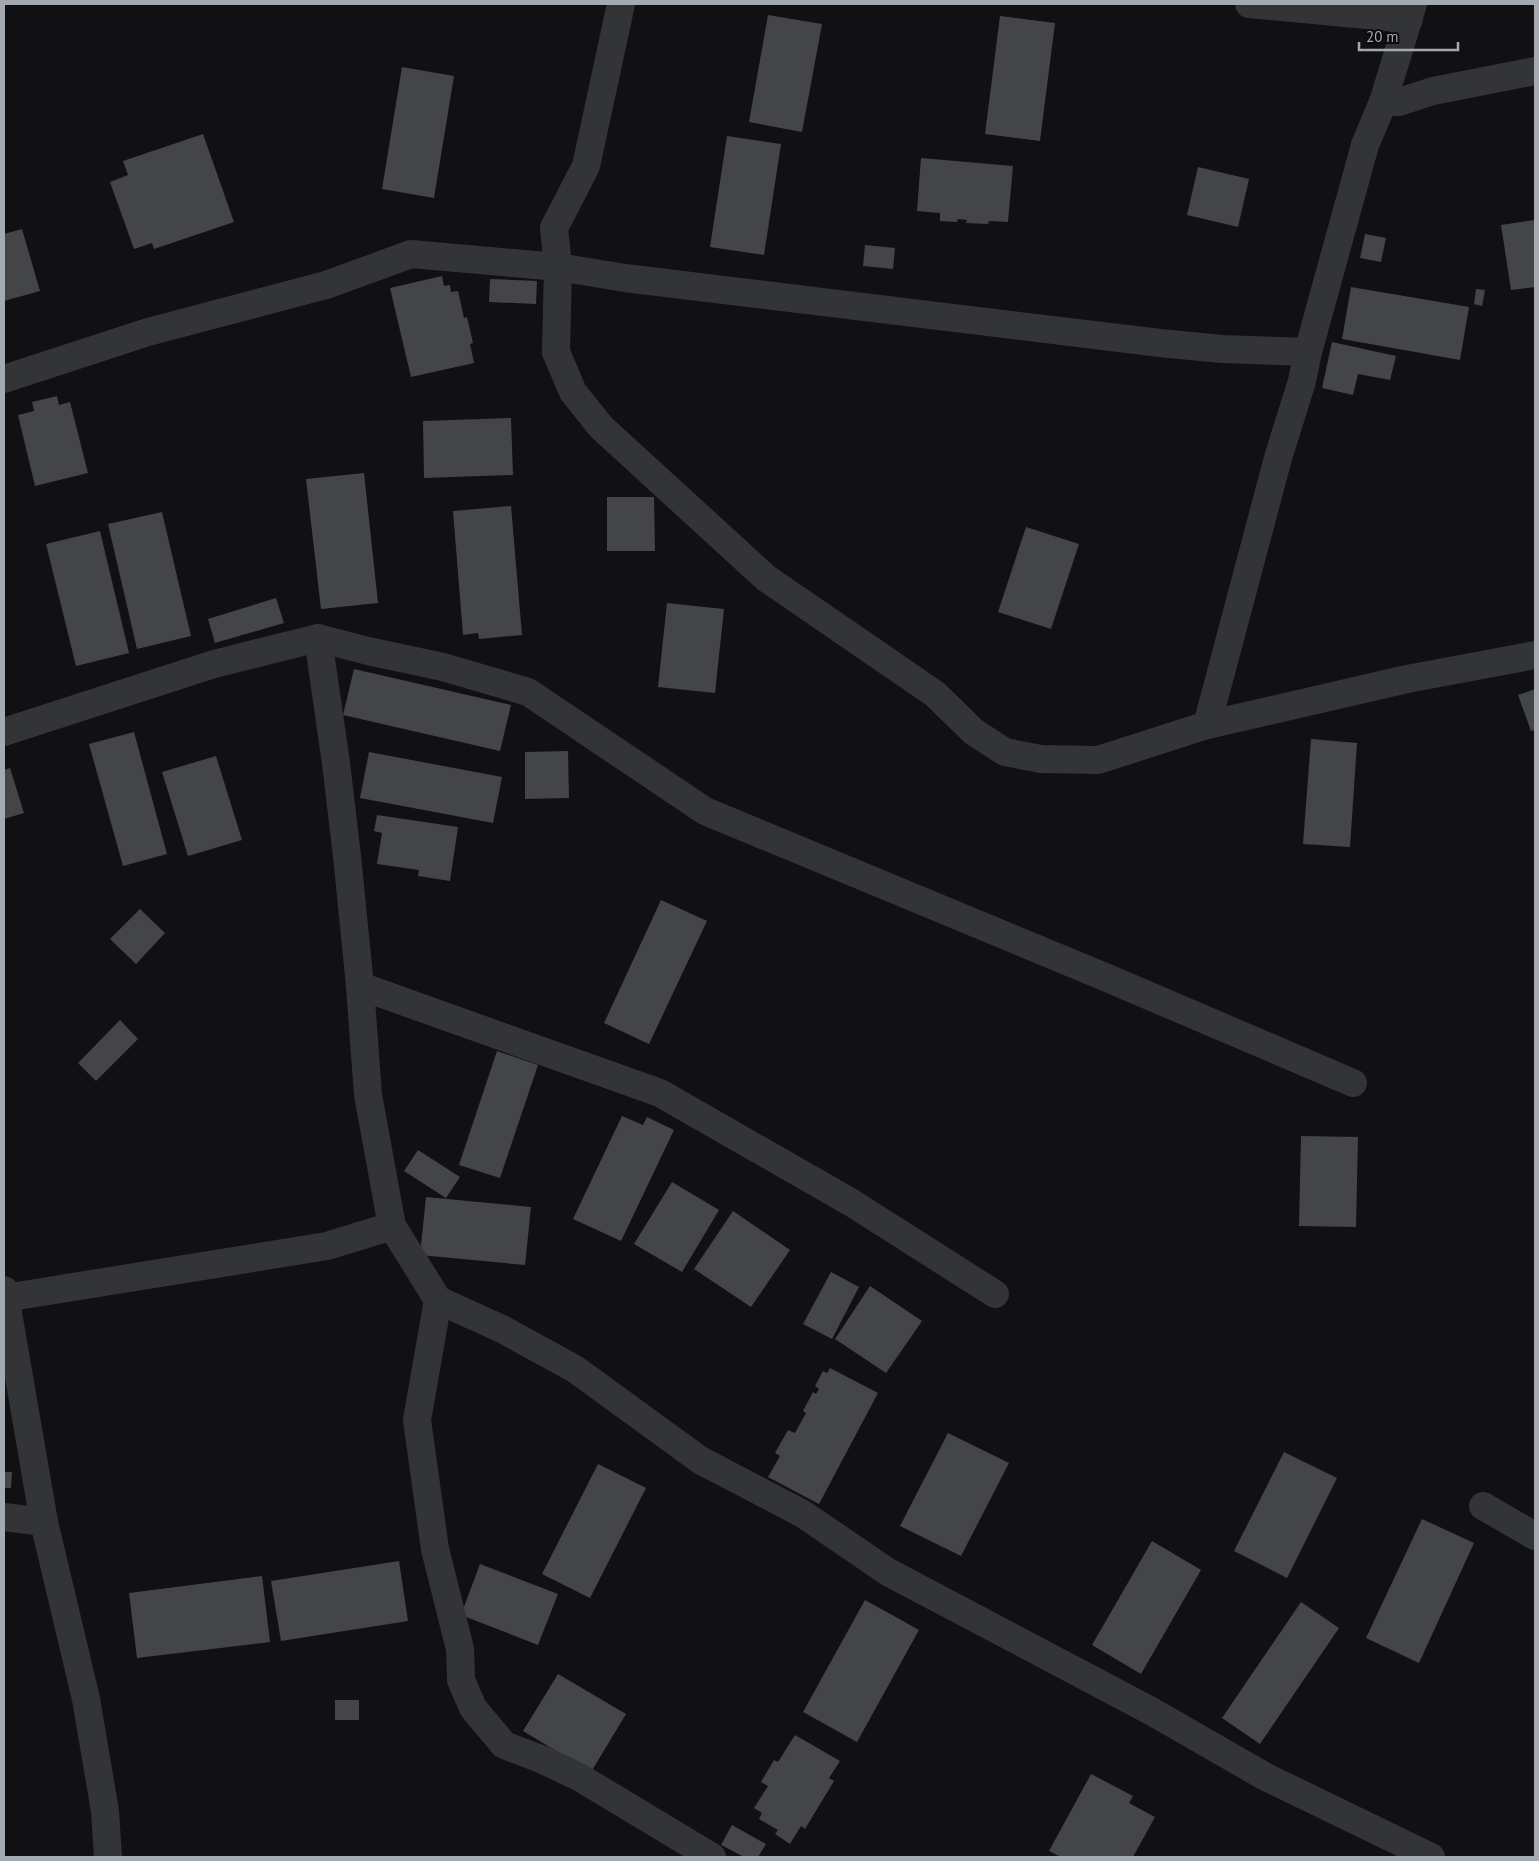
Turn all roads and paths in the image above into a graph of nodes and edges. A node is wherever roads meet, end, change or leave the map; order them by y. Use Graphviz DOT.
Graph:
graph roads {
  1 [pos="621,4"];
  2 [pos="1249,4"];
  3 [pos="1411,11"];
  4 [pos="1535,71"];
  5 [pos="1383,102"];
  6 [pos="558,267"];
  7 [pos="1308,352"];
  8 [pos="4,379"];
  9 [pos="318,638"];
  10 [pos="1535,655"];
  11 [pos="1208,725"];
  12 [pos="4,732"];
  13 [pos="360,986"];
  14 [pos="1353,1083"];
  15 [pos="392,1226"];
  16 [pos="5,1294"];
  17 [pos="995,1294"];
  18 [pos="438,1300"];
  19 [pos="1483,1506"];
  20 [pos="4,1517"];
  21 [pos="44,1522"];
  22 [pos="1535,1536"];
  23 [pos="108,1857"];
  24 [pos="712,1857"];
  25 [pos="1431,1857"];
  1 -- 6 [label="street"];
  2 -- 3 [label="street"];
  3 -- 5 [label="street"];
  4 -- 5 [label="street"];
  5 -- 7 [label="street"];
  6 -- 7 [label="street"];
  6 -- 8 [label="street"];
  6 -- 11 [label="street"];
  7 -- 11 [label="street"];
  9 -- 12 [label="street"];
  9 -- 13 [label="street"];
  9 -- 14 [label="street"];
  10 -- 11 [label="street"];
  13 -- 15 [label="street"];
  13 -- 17 [label="street"];
  15 -- 16 [label="street"];
  15 -- 18 [label="street"];
  16 -- 21 [label="street"];
  18 -- 24 [label="street"];
  18 -- 25 [label="street"];
  19 -- 22 [label="street"];
  20 -- 21 [label="street"];
  21 -- 23 [label="street"];
}
